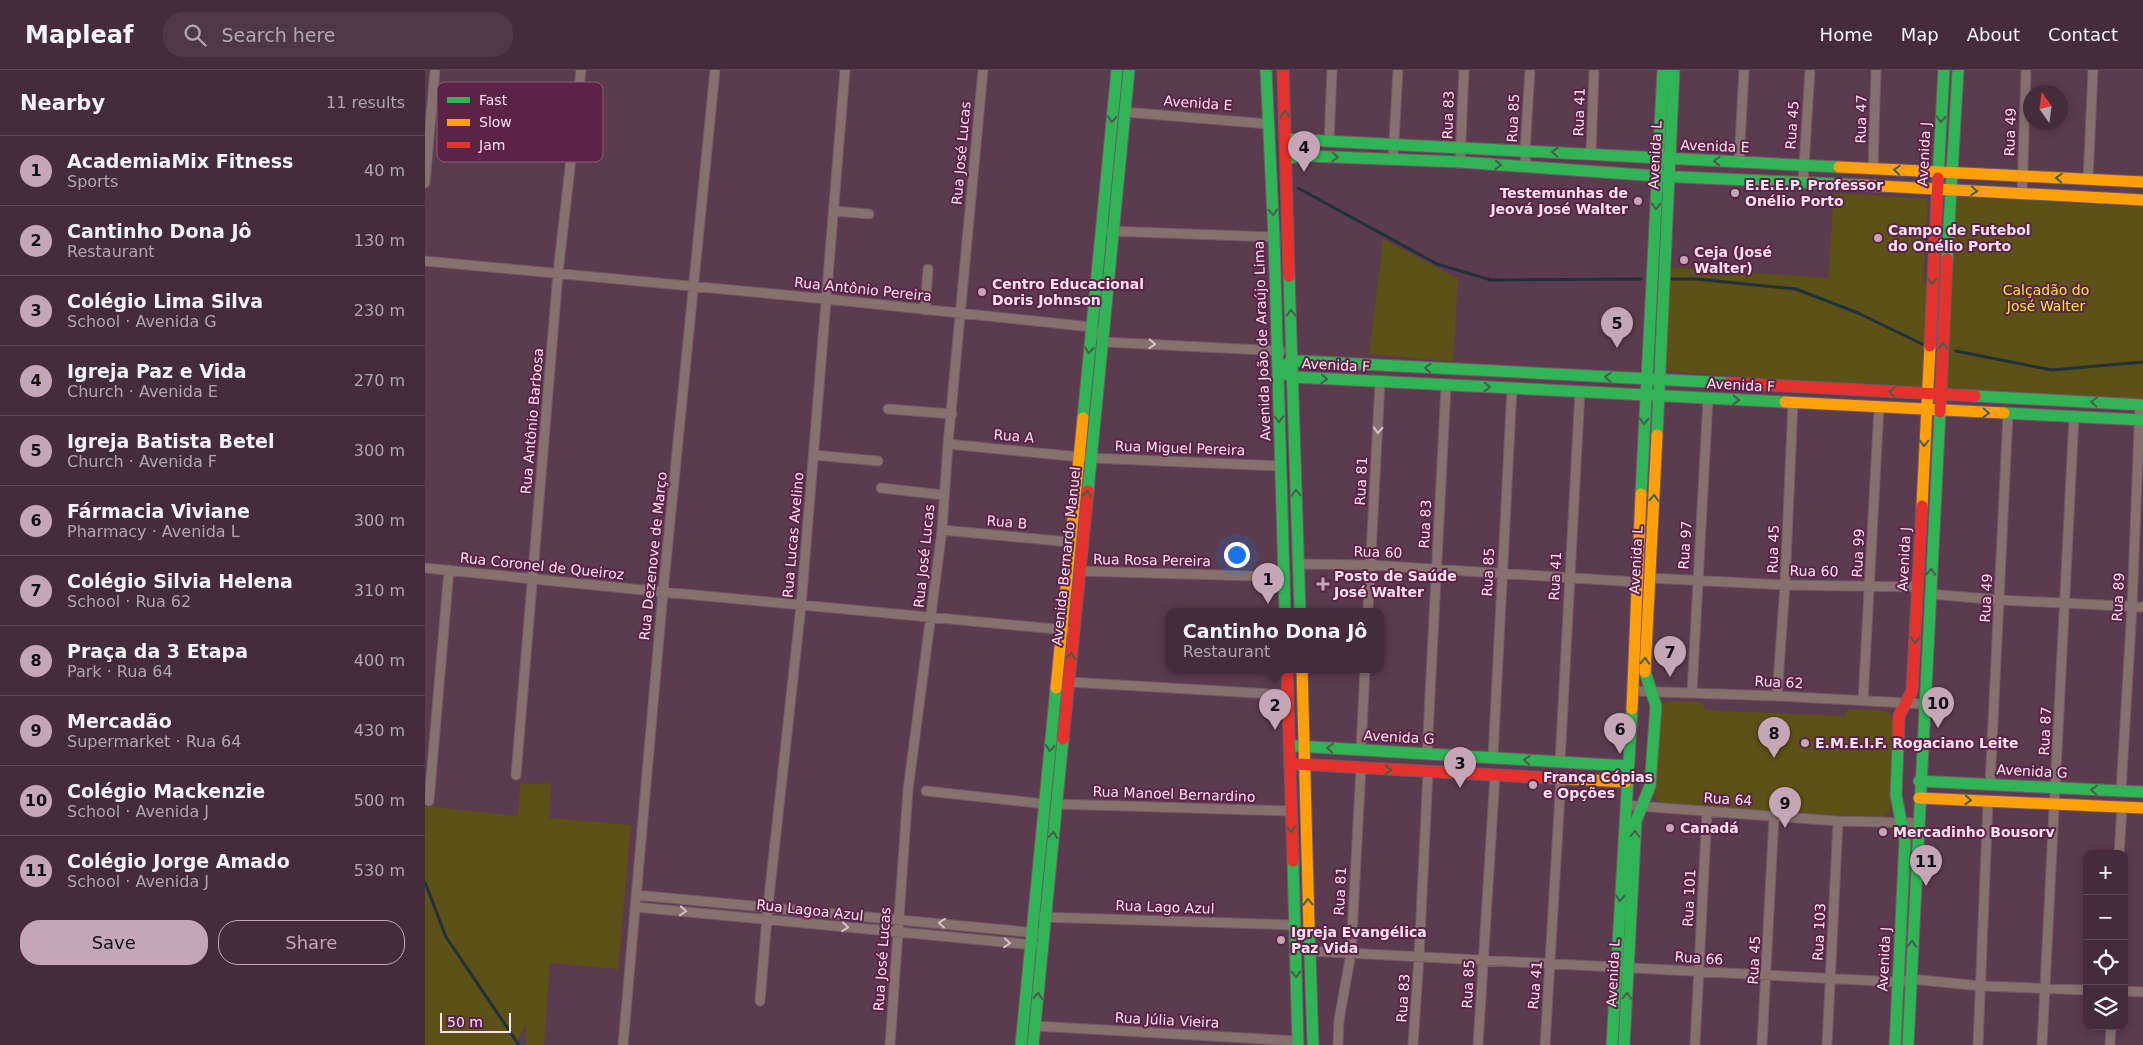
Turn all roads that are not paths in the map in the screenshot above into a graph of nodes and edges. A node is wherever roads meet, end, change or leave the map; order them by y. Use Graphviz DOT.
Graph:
graph roads {
  1 [pos="435,70"];
  2 [pos="715,70"];
  3 [pos="845,70"];
  4 [pos="983,70"];
  5 [pos="1117,70"];
  6 [pos="1129,70"];
  7 [pos="1266,70"];
  8 [pos="1283,70"];
  9 [pos="1332,70"];
  10 [pos="1397,70"];
  11 [pos="1464,70"];
  12 [pos="1530,70"];
  13 [pos="1594,70"];
  14 [pos="1663,70"];
  15 [pos="1674,70"];
  16 [pos="1744,70"];
  17 [pos="1810,70"];
  18 [pos="1876,70"];
  19 [pos="1944,70"];
  20 [pos="1958,70"];
  21 [pos="2026,70"];
  22 [pos="2093,70"];
  23 [pos="1115,82"];
  24 [pos="1128,84"];
  25 [pos="1124,112"];
  26 [pos="1269,124"];
  27 [pos="1286,139"];
  28 [pos="1329,142"];
  29 [pos="1395,145"];
  30 [pos="1461,148"];
  31 [pos="1525,151"];
  32 [pos="1591,154"];
  33 [pos="1287,158"];
  34 [pos="1393,159"];
  35 [pos="1664,159"];
  36 [pos="571,162"];
  37 [pos="1460,162"];
  38 [pos="1739,162"];
  39 [pos="1803,165"];
  40 [pos="1526,167"];
  41 [pos="1873,168"];
  42 [pos="1938,172"];
  43 [pos="1950,172"];
  44 [pos="1663,176"];
  45 [pos="2022,177"];
  46 [pos="2088,180"];
  47 [pos="1803,182"];
  48 [pos="2143,182"];
  49 [pos="425,183"];
  50 [pos="1937,189"];
  51 [pos="1949,190"];
  52 [pos="2022,194"];
  53 [pos="2143,200"];
  54 [pos="834,212"];
  55 [pos="869,214"];
  56 [pos="1101,231"];
  57 [pos="1114,231"];
  58 [pos="1274,237"];
  59 [pos="425,261"];
  60 [pos="928,269"];
  61 [pos="558,273"];
  62 [pos="694,286"];
  63 [pos="827,298"];
  64 [pos="925,310"];
  65 [pos="961,313"];
  66 [pos="1092,326"];
  67 [pos="1104,342"];
  68 [pos="1277,351"];
  69 [pos="1292,356"];
  70 [pos="1277,370"];
  71 [pos="1292,378"];
  72 [pos="1647,379"];
  73 [pos="1660,379"];
  74 [pos="1380,382"];
  75 [pos="1446,386"];
  76 [pos="1512,388"];
  77 [pos="1580,391"];
  78 [pos="1926,394"];
  79 [pos="1646,395"];
  80 [pos="1941,395"];
  81 [pos="1659,396"];
  82 [pos="1708,398"];
  83 [pos="1793,403"];
  84 [pos="2141,405"];
  85 [pos="1879,408"];
  86 [pos="888,409"];
  87 [pos="1926,409"];
  88 [pos="1941,411"];
  89 [pos="952,414"];
  90 [pos="2008,414"];
  91 [pos="2074,418"];
  92 [pos="2141,420"];
  93 [pos="948,444"];
  94 [pos="814,455"];
  95 [pos="1078,456"];
  96 [pos="1090,458"];
  97 [pos="878,461"];
  98 [pos="1281,466"];
  99 [pos="881,488"];
  100 [pos="944,495"];
  101 [pos="1283,519"];
  102 [pos="1297,519"];
  103 [pos="942,530"];
  104 [pos="1070,542"];
  105 [pos="1283,546"];
  106 [pos="1298,546"];
  107 [pos="1299,564"];
  108 [pos="1371,565"];
  109 [pos="425,568"];
  110 [pos="1437,569"];
  111 [pos="449,570"];
  112 [pos="1079,572"];
  113 [pos="1502,573"];
  114 [pos="1285,577"];
  115 [pos="532,578"];
  116 [pos="1650,578"];
  117 [pos="1569,579"];
  118 [pos="1697,580"];
  119 [pos="1636,582"];
  120 [pos="1785,585"];
  121 [pos="1870,586"];
  122 [pos="1918,587"];
  123 [pos="663,592"];
  124 [pos="1930,594"];
  125 [pos="1636,597"];
  126 [pos="1649,598"];
  127 [pos="2000,600"];
  128 [pos="2065,604"];
  129 [pos="801,606"];
  130 [pos="2132,607"];
  131 [pos="2143,607"];
  132 [pos="1285,608"];
  133 [pos="1300,608"];
  134 [pos="1368,608"];
  135 [pos="1917,608"];
  136 [pos="1929,608"];
  137 [pos="932,616"];
  138 [pos="1061,629"];
  139 [pos="1074,630"];
  140 [pos="1287,673"];
  141 [pos="1302,673"];
  142 [pos="1365,673"];
  143 [pos="1069,682"];
  144 [pos="1633,691"];
  145 [pos="1649,691"];
  146 [pos="1691,692"];
  147 [pos="1287,695"];
  148 [pos="1777,696"];
  149 [pos="1863,700"];
  150 [pos="1907,703"];
  151 [pos="1924,704"];
  152 [pos="1052,728"];
  153 [pos="1064,729"];
  154 [pos="1289,746"];
  155 [pos="1304,747"];
  156 [pos="1361,750"];
  157 [pos="1427,753"];
  158 [pos="1493,757"];
  159 [pos="1560,762"];
  160 [pos="1289,763"];
  161 [pos="1305,764"];
  162 [pos="1628,766"];
  163 [pos="1361,768"];
  164 [pos="1428,772"];
  165 [pos="516,775"];
  166 [pos="1495,775"];
  167 [pos="1561,778"];
  168 [pos="1919,780"];
  169 [pos="1626,782"];
  170 [pos="1989,784"];
  171 [pos="2056,788"];
  172 [pos="926,791"];
  173 [pos="2121,791"];
  174 [pos="2143,792"];
  175 [pos="1919,798"];
  176 [pos="429,801"];
  177 [pos="1988,802"];
  178 [pos="1051,804"];
  179 [pos="1625,804"];
  180 [pos="2055,804"];
  181 [pos="1641,807"];
  182 [pos="2122,808"];
  183 [pos="2143,808"];
  184 [pos="1291,811"];
  185 [pos="1707,812"];
  186 [pos="1774,816"];
  187 [pos="1839,821"];
  188 [pos="1903,822"];
  189 [pos="1918,823"];
  190 [pos="2119,850"];
  191 [pos="636,894"];
  192 [pos="768,906"];
  193 [pos="635,907"];
  194 [pos="1039,917"];
  195 [pos="766,919"];
  196 [pos="898,919"];
  197 [pos="1295,925"];
  198 [pos="897,932"];
  199 [pos="1038,933"];
  200 [pos="1037,946"];
  201 [pos="1310,951"];
  202 [pos="1351,953"];
  203 [pos="1419,957"];
  204 [pos="1483,961"];
  205 [pos="1551,963"];
  206 [pos="1622,967"];
  207 [pos="1699,972"];
  208 [pos="1767,976"];
  209 [pos="1831,979"];
  210 [pos="1911,979"];
  211 [pos="1898,982"];
  212 [pos="1981,986"];
  213 [pos="2045,987"];
  214 [pos="2083,990"];
  215 [pos="2128,992"];
  216 [pos="2143,992"];
  217 [pos="760,1001"];
  218 [pos="1035,1026"];
  219 [pos="2111,1030"];
  220 [pos="1298,1043"];
  221 [pos="623,1045"];
  222 [pos="890,1045"];
  223 [pos="1021,1045"];
  224 [pos="1033,1045"];
  225 [pos="1313,1045"];
  226 [pos="1338,1045"];
  227 [pos="1413,1045"];
  228 [pos="1478,1045"];
  229 [pos="1545,1045"];
  230 [pos="1612,1045"];
  231 [pos="1624,1045"];
  232 [pos="1695,1045"];
  233 [pos="1762,1045"];
  234 [pos="1827,1045"];
  235 [pos="1895,1045"];
  236 [pos="1908,1045"];
  237 [pos="1978,1045"];
  238 [pos="2042,1045"];
  239 [pos="2110,1045"];
  1 -- 49 [label="street"];
  2 -- 62 [label="street, Rua Dezenove de Março"];
  3 -- 54 [label="street, Rua Lucas Avelino"];
  4 -- 65 [label="street, Rua José Lucas"];
  5 -- 23 [label="street, Avenida Bernardo Manuel"];
  6 -- 24 [label="street, Avenida Bernardo Manuel"];
  7 -- 26 [label="street, Avenida João de Araújo Lima"];
  27 -- 8 [label="street, Avenida João de Araújo Lima, one-way"];
  9 -- 28 [label="street"];
  10 -- 29 [label="street"];
  11 -- 30 [label="street, Rua 83"];
  12 -- 31 [label="street, Rua 85"];
  13 -- 32 [label="street, Rua 41"];
  14 -- 35 [label="street, Avenida L"];
  15 -- 35 [label="street, Avenida L"];
  16 -- 38 [label="street"];
  17 -- 39 [label="street, Rua 45"];
  18 -- 41 [label="street, Rua 47"];
  19 -- 42 [label="street, Avenida J, one-way"];
  20 -- 43 [label="street, Avenida J"];
  21 -- 45 [label="street, Rua 49"];
  22 -- 46 [label="street"];
  23 -- 24 [label="street"];
  23 -- 56 [label="street, Avenida Bernardo Manuel, one-way"];
  24 -- 25 [label="street, Avenida Bernardo Manuel"];
  25 -- 26 [label="street, Avenida E"];
  25 -- 57 [label="street, Avenida Bernardo Manuel"];
  26 -- 58 [label="street, Avenida João de Araújo Lima, one-way"];
  27 -- 28 [label="street, Avenida E"];
  27 -- 33 [label="street, Avenida João de Araújo Lima"];
  28 -- 29 [label="street, Avenida E"];
  29 -- 30 [label="street, Avenida E"];
  29 -- 34 [label="street"];
  30 -- 31 [label="street, Avenida E"];
  30 -- 37 [label="street, Rua 83"];
  32 -- 31 [label="street, Avenida E, one-way"];
  31 -- 40 [label="street, Rua 85"];
  32 -- 35 [label="street, Avenida E"];
  33 -- 34 [label="street, one-way"];
  69 -- 33 [label="street, Avenida João de Araújo Lima, one-way"];
  34 -- 37 [label="street"];
  38 -- 35 [label="street, Avenida E, one-way"];
  35 -- 44 [label="street, Avenida L"];
  36 -- 61 [label="street, Rua Antônio Barbosa"];
  37 -- 40 [label="street, one-way"];
  38 -- 39 [label="street, Avenida E"];
  39 -- 41 [label="street, Avenida E"];
  39 -- 47 [label="street, Rua 45"];
  40 -- 44 [label="street"];
  42 -- 41 [label="street, Avenida E, one-way"];
  42 -- 43 [label="street, Avenida E"];
  42 -- 50 [label="street, Avenida J"];
  43 -- 45 [label="street, Avenida E"];
  43 -- 51 [label="street, Avenida J"];
  44 -- 47 [label="street"];
  44 -- 72 [label="street, Avenida L, one-way"];
  44 -- 73 [label="street, Avenida L"];
  46 -- 45 [label="street, Avenida E, one-way"];
  45 -- 52 [label="street, Rua 49"];
  46 -- 48 [label="street, Avenida E"];
  47 -- 50 [label="street"];
  50 -- 51 [label="street"];
  50 -- 78 [label="street, Avenida J, one-way"];
  51 -- 52 [label="street, one-way"];
  80 -- 51 [label="street, Avenida J, one-way"];
  52 -- 53 [label="street"];
  54 -- 55 [label="street"];
  54 -- 63 [label="street, Rua Lucas Avelino"];
  56 -- 57 [label="street"];
  56 -- 66 [label="street, Avenida Bernardo Manuel"];
  57 -- 58 [label="street"];
  57 -- 67 [label="street, Avenida Bernardo Manuel"];
  58 -- 68 [label="street, Avenida João de Araújo Lima"];
  59 -- 61 [label="street, Rua Antônio Pereira"];
  60 -- 64 [label="street"];
  61 -- 62 [label="street, Rua Antônio Pereira"];
  61 -- 115 [label="street, Rua Antônio Barbosa"];
  62 -- 63 [label="street, Rua Antônio Pereira"];
  62 -- 123 [label="street, Rua Dezenove de Março"];
  63 -- 64 [label="street, Rua Antônio Pereira"];
  63 -- 94 [label="street, Rua Lucas Avelino"];
  64 -- 65 [label="street, Rua Antônio Pereira"];
  65 -- 66 [label="street, Rua Antônio Pereira"];
  65 -- 89 [label="street, Rua José Lucas"];
  66 -- 67 [label="street"];
  66 -- 95 [label="street, Avenida Bernardo Manuel, one-way"];
  67 -- 68 [label="street, one-way"];
  67 -- 96 [label="street, Avenida Bernardo Manuel"];
  68 -- 69 [label="street"];
  68 -- 70 [label="street, Avenida João de Araújo Lima"];
  69 -- 70 [label="street, Avenida F"];
  69 -- 71 [label="street, Avenida João de Araújo Lima"];
  72 -- 69 [label="street, Avenida F, one-way"];
  70 -- 71 [label="street, Avenida F"];
  70 -- 98 [label="street, Avenida João de Araújo Lima, one-way"];
  71 -- 74 [label="street, Avenida F, one-way"];
  102 -- 71 [label="street, Avenida João de Araújo Lima, one-way"];
  72 -- 73 [label="street, Avenida F"];
  72 -- 79 [label="street, Avenida L"];
  78 -- 73 [label="street, Avenida F, one-way"];
  73 -- 81 [label="street, Avenida L"];
  74 -- 75 [label="street, Avenida F"];
  74 -- 108 [label="street, Rua 81, one-way"];
  75 -- 76 [label="street, Avenida F, one-way"];
  75 -- 110 [label="street, Rua 83"];
  76 -- 77 [label="street, Avenida F"];
  76 -- 113 [label="street, Rua 85"];
  77 -- 79 [label="street, Avenida F"];
  77 -- 117 [label="street, Rua 41"];
  78 -- 80 [label="street, Avenida F"];
  78 -- 87 [label="street, Avenida J"];
  79 -- 81 [label="street, Avenida F"];
  79 -- 119 [label="street, Avenida L, one-way"];
  84 -- 80 [label="street, Avenida F, one-way"];
  80 -- 88 [label="street, Avenida J"];
  81 -- 82 [label="street, Avenida F"];
  116 -- 81 [label="street, Avenida L, one-way"];
  82 -- 83 [label="street, Avenida F, one-way"];
  82 -- 118 [label="street, Rua 97"];
  83 -- 85 [label="street, Avenida F"];
  83 -- 120 [label="street, Rua 45"];
  84 -- 92 [label="street, Rua 89"];
  85 -- 87 [label="street, Avenida F"];
  85 -- 121 [label="street, Rua 99"];
  86 -- 89 [label="street"];
  87 -- 88 [label="street, Avenida F"];
  87 -- 122 [label="street, Avenida J, one-way"];
  88 -- 90 [label="street, Avenida F, one-way"];
  124 -- 88 [label="street, Avenida J, one-way"];
  89 -- 93 [label="street, Rua José Lucas"];
  90 -- 91 [label="street, Avenida F"];
  90 -- 127 [label="street, Rua 49"];
  91 -- 92 [label="street, Avenida F"];
  91 -- 128 [label="street, Rua 87"];
  92 -- 130 [label="street, Rua 89"];
  93 -- 95 [label="street, Rua A"];
  93 -- 100 [label="street, Rua José Lucas"];
  94 -- 97 [label="street"];
  94 -- 129 [label="street, Rua Lucas Avelino"];
  95 -- 96 [label="street, Rua Miguel Pereira"];
  95 -- 104 [label="street, Avenida Bernardo Manuel"];
  96 -- 98 [label="street, Rua Miguel Pereira"];
  112 -- 96 [label="street, Avenida Bernardo Manuel, one-way"];
  98 -- 101 [label="street, Avenida João de Araújo Lima"];
  99 -- 100 [label="street"];
  100 -- 103 [label="street, Rua José Lucas"];
  101 -- 102 [label="street"];
  101 -- 105 [label="street, Avenida João de Araújo Lima"];
  102 -- 106 [label="street, Avenida João de Araújo Lima"];
  103 -- 104 [label="street, Rua B"];
  103 -- 137 [label="street, Rua José Lucas"];
  104 -- 138 [label="street, Avenida Bernardo Manuel"];
  105 -- 106 [label="street"];
  105 -- 114 [label="street, Avenida João de Araújo Lima"];
  106 -- 107 [label="street, Avenida João de Araújo Lima"];
  107 -- 108 [label="street, Rua 60"];
  107 -- 133 [label="street, Avenida João de Araújo Lima"];
  108 -- 110 [label="street, Rua 60"];
  108 -- 134 [label="street, Rua 81"];
  109 -- 111 [label="street, Rua Coronel de Queiroz"];
  110 -- 113 [label="street, Rua 60"];
  110 -- 157 [label="street, Rua 83"];
  111 -- 115 [label="street, Rua Coronel de Queiroz"];
  111 -- 176 [label="street"];
  112 -- 114 [label="street, Rua Rosa Pereira"];
  112 -- 139 [label="street, Avenida Bernardo Manuel"];
  113 -- 117 [label="street, Rua 60"];
  113 -- 158 [label="street, Rua 85"];
  114 -- 132 [label="street, Avenida João de Araújo Lima"];
  115 -- 123 [label="street, Rua Coronel de Queiroz"];
  115 -- 165 [label="street, Rua Antônio Barbosa"];
  116 -- 118 [label="street, Rua 60"];
  116 -- 126 [label="street, Avenida L"];
  117 -- 119 [label="street, Rua 60"];
  117 -- 159 [label="street, Rua 41"];
  118 -- 120 [label="street, Rua 60"];
  118 -- 146 [label="street, Rua 97"];
  119 -- 125 [label="street, Avenida L"];
  120 -- 121 [label="street, Rua 60"];
  120 -- 148 [label="street, Rua 45"];
  121 -- 122 [label="street, Rua 60"];
  121 -- 149 [label="street, Rua 99"];
  122 -- 135 [label="street, Avenida J"];
  123 -- 129 [label="street, Rua Coronel de Queiroz"];
  123 -- 191 [label="street, Rua Dezenove de Março"];
  124 -- 127 [label="street"];
  124 -- 136 [label="street, Avenida J"];
  125 -- 126 [label="street"];
  125 -- 144 [label="street, Avenida L"];
  145 -- 126 [label="street, Avenida L, one-way"];
  127 -- 128 [label="street"];
  127 -- 170 [label="street, Rua 49"];
  128 -- 130 [label="street"];
  128 -- 171 [label="street, Rua 87"];
  129 -- 137 [label="street, Rua Coronel de Queiroz"];
  129 -- 192 [label="street, Rua Lucas Avelino"];
  130 -- 131 [label="street"];
  130 -- 173 [label="street, Rua 89"];
  135 -- 136 [label="street"];
  135 -- 150 [label="street, Avenida J, one-way"];
  136 -- 151 [label="street, Avenida J"];
  137 -- 138 [label="street, Rua Coronel de Queiroz"];
  137 -- 196 [label="street, Rua José Lucas"];
  138 -- 139 [label="street, Rua Coronel de Queiroz"];
  138 -- 152 [label="street, Avenida Bernardo Manuel"];
  143 -- 139 [label="street, Avenida Bernardo Manuel, one-way"];
  140 -- 147 [label="street"];
  141 -- 155 [label="street"];
  142 -- 156 [label="street"];
  143 -- 147 [label="street"];
  143 -- 153 [label="street, Avenida Bernardo Manuel"];
  144 -- 145 [label="street, Rua 62"];
  144 -- 162 [label="street, Avenida L"];
  145 -- 146 [label="street, Rua 62"];
  145 -- 181 [label="street, Avenida L"];
  146 -- 148 [label="street, Rua 62"];
  147 -- 154 [label="street"];
  148 -- 149 [label="street, Rua 62"];
  149 -- 150 [label="street, Rua 62"];
  150 -- 151 [label="street, Rua 62"];
  150 -- 188 [label="street, Avenida J"];
  151 -- 168 [label="street, Avenida J"];
  152 -- 153 [label="street"];
  152 -- 178 [label="street, Avenida Bernardo Manuel, one-way"];
  153 -- 178 [label="street, Avenida Bernardo Manuel"];
  154 -- 155 [label="street, Avenida G"];
  154 -- 160 [label="street"];
  156 -- 155 [label="street, Avenida G, one-way"];
  155 -- 161 [label="street"];
  156 -- 157 [label="street, Avenida G"];
  157 -- 158 [label="street, Avenida G"];
  159 -- 158 [label="street, Avenida G, one-way"];
  159 -- 162 [label="street, Avenida G"];
  160 -- 161 [label="street"];
  160 -- 184 [label="street"];
  161 -- 163 [label="street"];
  201 -- 161 [label="street, one-way"];
  162 -- 169 [label="street, Avenida L"];
  163 -- 164 [label="street, one-way"];
  163 -- 202 [label="street, Rua 81"];
  164 -- 166 [label="street"];
  164 -- 203 [label="street, Rua 83"];
  166 -- 167 [label="street"];
  166 -- 204 [label="street, Rua 85"];
  167 -- 169 [label="street"];
  167 -- 205 [label="street, Rua 41"];
  168 -- 170 [label="street, Avenida G"];
  168 -- 175 [label="street, Avenida J"];
  169 -- 179 [label="street, Avenida L"];
  170 -- 171 [label="street, Avenida G"];
  173 -- 171 [label="street, Avenida G, one-way"];
  171 -- 180 [label="street, Rua 87"];
  172 -- 178 [label="street, Rua Manoel Bernardino"];
  173 -- 174 [label="street, Avenida G"];
  175 -- 177 [label="street, one-way"];
  175 -- 189 [label="street, Avenida J"];
  177 -- 180 [label="street"];
  177 -- 212 [label="street"];
  178 -- 184 [label="street, Rua Manoel Bernardino"];
  178 -- 194 [label="street, Avenida Bernardo Manuel"];
  179 -- 181 [label="street, Rua 64"];
  179 -- 206 [label="street, Avenida L, one-way"];
  180 -- 182 [label="street"];
  180 -- 213 [label="street, Rua 87"];
  181 -- 185 [label="street, Rua 64"];
  206 -- 181 [label="street, Avenida L, one-way"];
  182 -- 183 [label="street"];
  182 -- 190 [label="street"];
  184 -- 197 [label="street, one-way"];
  185 -- 186 [label="street, Rua 64"];
  185 -- 207 [label="street, Rua 101"];
  186 -- 187 [label="street, Rua 64"];
  186 -- 208 [label="street, Rua 45"];
  187 -- 188 [label="street, Rua 64"];
  187 -- 209 [label="street, Rua 103"];
  188 -- 189 [label="street, Rua 64"];
  188 -- 211 [label="street, Avenida J"];
  210 -- 189 [label="street, Avenida J, one-way"];
  191 -- 192 [label="street, Rua Lagoa Azul"];
  191 -- 193 [label="street, Rua Dezenove de Março"];
  192 -- 195 [label="street, Rua Lucas Avelino"];
  192 -- 196 [label="street, Rua Lagoa Azul"];
  193 -- 195 [label="street, Rua Lagoa Azul, one-way"];
  193 -- 221 [label="street, Rua Dezenove de Março"];
  194 -- 197 [label="street, Rua Lago Azul"];
  194 -- 199 [label="street, Avenida Bernardo Manuel"];
  195 -- 198 [label="street, Rua Lagoa Azul, one-way"];
  195 -- 217 [label="street, Rua Lucas Avelino"];
  196 -- 198 [label="street, Rua José Lucas"];
  199 -- 196 [label="street, Rua Lagoa Azul, one-way"];
  197 -- 220 [label="street, one-way"];
  198 -- 200 [label="street, Rua Lagoa Azul, one-way"];
  198 -- 222 [label="street, Rua José Lucas"];
  199 -- 200 [label="street, Avenida Bernardo Manuel"];
  218 -- 200 [label="street, Avenida Bernardo Manuel, one-way"];
  200 -- 223 [label="street, Avenida Bernardo Manuel"];
  201 -- 202 [label="street, Rua 66"];
  201 -- 225 [label="street"];
  202 -- 203 [label="street, Rua 66"];
  202 -- 226 [label="street, Rua 81"];
  203 -- 204 [label="street, Rua 66"];
  203 -- 227 [label="street, Rua 83"];
  204 -- 205 [label="street, Rua 66"];
  204 -- 228 [label="street, Rua 85"];
  205 -- 206 [label="street, Rua 66"];
  205 -- 229 [label="street, Rua 41"];
  206 -- 207 [label="street, Rua 66"];
  206 -- 230 [label="street, Avenida L"];
  231 -- 206 [label="street, Avenida L, one-way"];
  207 -- 208 [label="street, Rua 66"];
  207 -- 232 [label="street, Rua 101"];
  208 -- 209 [label="street, Rua 66"];
  208 -- 233 [label="street, Rua 45"];
  209 -- 211 [label="street, Rua 66"];
  209 -- 234 [label="street, Rua 103"];
  210 -- 211 [label="street, Rua 66"];
  210 -- 212 [label="street, Rua 66"];
  210 -- 236 [label="street, Avenida J"];
  211 -- 235 [label="street, Avenida J"];
  212 -- 213 [label="street, Rua 66"];
  212 -- 237 [label="street"];
  213 -- 214 [label="street, Rua 66"];
  213 -- 238 [label="street, Rua 87"];
  215 -- 216 [label="street"];
  218 -- 220 [label="street, Rua Júlia Vieira"];
  218 -- 224 [label="street, Avenida Bernardo Manuel"];
  219 -- 239 [label="street"];
}
